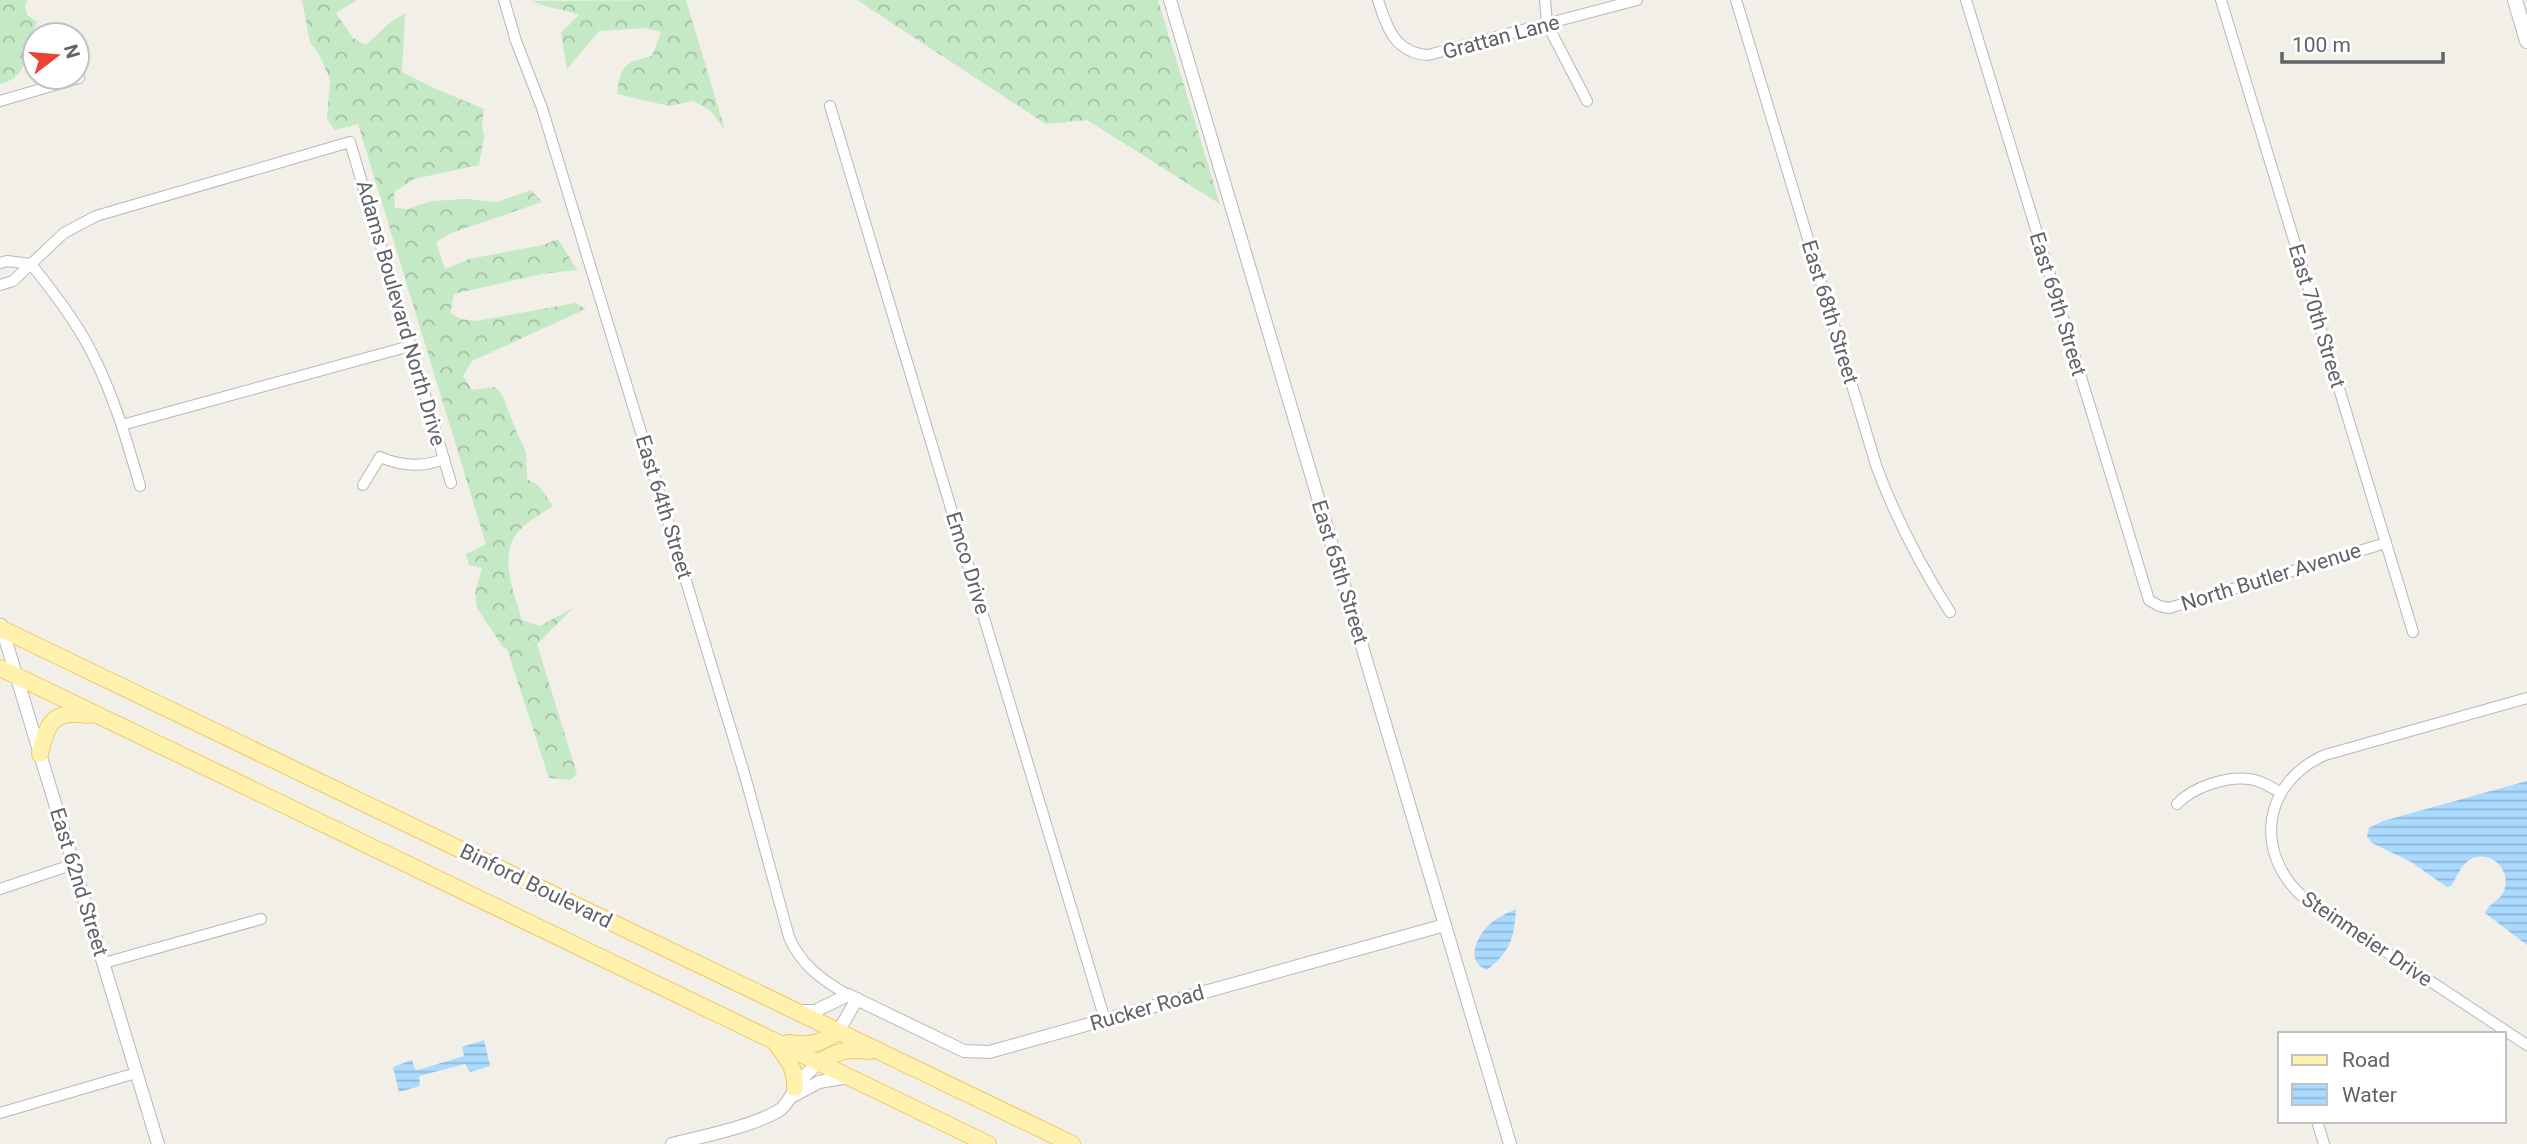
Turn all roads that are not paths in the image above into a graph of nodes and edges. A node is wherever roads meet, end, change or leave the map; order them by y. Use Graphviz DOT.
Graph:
graph roads {
  1 [pos="504,0"];
  2 [pos="1170,0"];
  3 [pos="1378,0"];
  4 [pos="1545,0"];
  5 [pos="1637,0"];
  6 [pos="1736,0"];
  7 [pos="1966,0"];
  8 [pos="2221,0"];
  9 [pos="2515,0"];
  10 [pos="1547,24"];
  11 [pos="2527,41"];
  12 [pos="34,91"];
  13 [pos="0,101"];
  14 [pos="1587,101"];
  15 [pos="830,106"];
  16 [pos="0,263"];
  17 [pos="31,264"];
  18 [pos="0,285"];
  19 [pos="411,346"];
  20 [pos="122,425"];
  21 [pos="444,459"];
  22 [pos="451,483"];
  23 [pos="363,485"];
  24 [pos="140,486"];
  25 [pos="2386,543"];
  26 [pos="2156,605"];
  27 [pos="1950,612"];
  28 [pos="1,626"];
  29 [pos="2413,632"];
  30 [pos="0,668"];
  31 [pos="16,676"];
  32 [pos="2527,698"];
  33 [pos="104,717"];
  34 [pos="40,754"];
  35 [pos="2281,793"];
  36 [pos="2177,804"];
  37 [pos="68,866"];
  38 [pos="0,889"];
  39 [pos="261,919"];
  40 [pos="1445,925"];
  41 [pos="104,963"];
  42 [pos="852,997"];
  43 [pos="794,1010"];
  44 [pos="1105,1020"];
  45 [pos="838,1031"];
  46 [pos="773,1040"];
  47 [pos="2527,1045"];
  48 [pos="879,1052"];
  49 [pos="818,1063"];
  50 [pos="136,1073"];
  51 [pos="848,1077"];
  52 [pos="794,1092"];
  53 [pos="0,1113"];
  54 [pos="2318,1123"];
  55 [pos="158,1144"];
  56 [pos="672,1144"];
  57 [pos="988,1144"];
  58 [pos="1072,1144"];
  59 [pos="1510,1144"];
  60 [pos="2325,1144"];
  1 -- 42 [label="street, East 64th Street"];
  2 -- 40 [label="street, East 65th Street"];
  3 -- 10 [label="street, Grattan Lane"];
  4 -- 10 [label="street"];
  5 -- 10 [label="street, Grattan Lane"];
  6 -- 27 [label="street, East 68th Street"];
  7 -- 26 [label="street, East 69th Street"];
  8 -- 25 [label="street, East 70th Street"];
  9 -- 11 [label="main road"];
  10 -- 14 [label="street"];
  12 -- 13 [label="street"];
  15 -- 44 [label="street, Emco Drive"];
  16 -- 17 [label="street"];
  17 -- 18 [label="street"];
  17 -- 19 [label="street, Adams Boulevard North Drive"];
  17 -- 20 [label="street"];
  19 -- 20 [label="street"];
  19 -- 21 [label="street, Adams Boulevard North Drive"];
  20 -- 24 [label="street"];
  21 -- 22 [label="street, Adams Boulevard North Drive"];
  21 -- 23 [label="street"];
  25 -- 26 [label="street, North Butler Avenue"];
  25 -- 29 [label="street, East 70th Street"];
  28 -- 31 [label="street, East 62nd Street"];
  28 -- 43 [label="main road, Binford Boulevard"];
  30 -- 31 [label="main road, Binford Boulevard"];
  31 -- 33 [label="main road, Binford Boulevard"];
  31 -- 34 [label="street, East 62nd Street"];
  32 -- 35 [label="street"];
  33 -- 34 [label="main road"];
  33 -- 46 [label="main road, Binford Boulevard"];
  34 -- 37 [label="street, East 62nd Street"];
  35 -- 36 [label="street"];
  35 -- 47 [label="street, Steinmeier Drive"];
  37 -- 38 [label="street"];
  37 -- 41 [label="street, East 62nd Street"];
  39 -- 41 [label="street"];
  40 -- 44 [label="street, Rucker Road"];
  40 -- 59 [label="street, East 65th Street"];
  41 -- 50 [label="street, East 62nd Street"];
  42 -- 43 [label="street"];
  42 -- 44 [label="street, Rucker Road"];
  42 -- 45 [label="street"];
  43 -- 45 [label="main road, Binford Boulevard"];
  45 -- 46 [label="main road"];
  45 -- 48 [label="main road, Binford Boulevard"];
  46 -- 49 [label="main road, Binford Boulevard"];
  46 -- 52 [label="main road"];
  48 -- 49 [label="main road"];
  48 -- 58 [label="main road, Binford Boulevard"];
  49 -- 51 [label="main road, Binford Boulevard"];
  49 -- 52 [label="street"];
  50 -- 53 [label="street"];
  50 -- 55 [label="street, East 62nd Street"];
  51 -- 52 [label="street"];
  51 -- 57 [label="main road, Binford Boulevard"];
  52 -- 56 [label="street"];
  54 -- 60 [label="street"];
}
